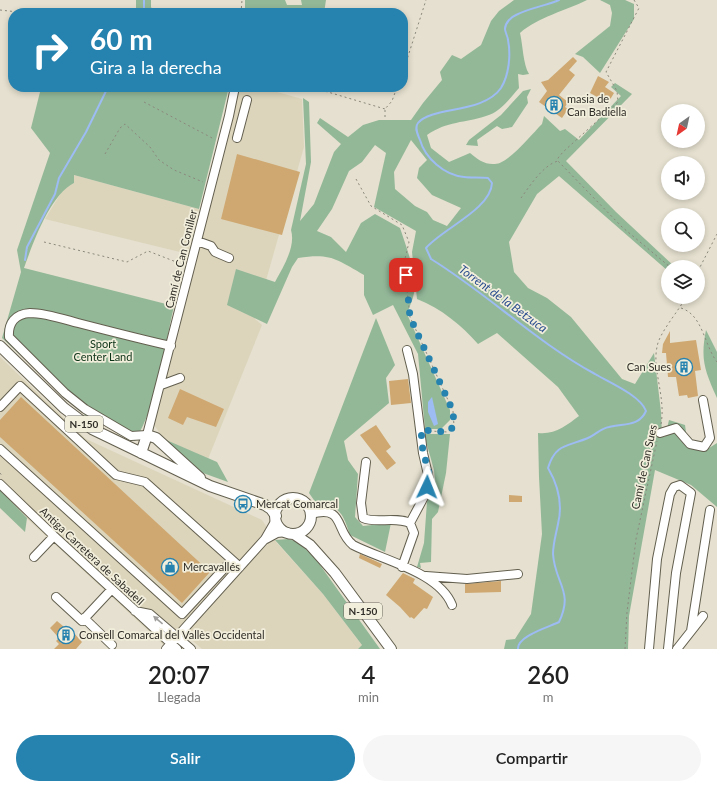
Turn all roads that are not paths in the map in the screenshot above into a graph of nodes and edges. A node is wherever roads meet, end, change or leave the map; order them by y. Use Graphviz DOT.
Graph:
graph roads {
  1 [pos="234,92"];
  2 [pos="247,100"];
  3 [pos="230,113"];
  4 [pos="243,117"];
  5 [pos="237,138"];
  6 [pos="197,241"];
  7 [pos="229,258"];
  8 [pos="0,346"];
  9 [pos="171,346"];
  10 [pos="407,350"];
  11 [pos="180,378"];
  12 [pos="161,385"];
  13 [pos="703,400"];
  14 [pos="0,407"];
  15 [pos="660,433"];
  16 [pos="147,435"];
  17 [pos="0,449"];
  18 [pos="141,454"];
  19 [pos="366,462"];
  20 [pos="188,474"];
  21 [pos="200,478"];
  22 [pos="3,481"];
  23 [pos="285,500"];
  24 [pos="710,510"];
  25 [pos="276,518"];
  26 [pos="310,519"];
  27 [pos="410,523"];
  28 [pos="290,533"];
  29 [pos="54,536"];
  30 [pos="265,539"];
  31 [pos="34,557"];
  32 [pos="232,560"];
  33 [pos="240,567"];
  34 [pos="402,567"];
  35 [pos="335,572"];
  36 [pos="518,574"];
  37 [pos="421,575"];
  38 [pos="111,590"];
  39 [pos="56,597"];
  40 [pos="452,605"];
  41 [pos="135,611"];
  42 [pos="703,616"];
  43 [pos="84,618"];
  44 [pos="691,631"];
  45 [pos="177,636"];
  46 [pos="112,645"];
  47 [pos="171,647"];
  48 [pos="191,649"];
  49 [pos="391,649"];
  50 [pos="648,649"];
  51 [pos="668,649"];
  52 [pos="678,649"];
  1 -- 3 [label="street, Camí de Can Coniller"];
  2 -- 4 [label="street"];
  3 -- 4 [label="street"];
  3 -- 6 [label="street, Camí de Can Coniller"];
  4 -- 5 [label="street"];
  6 -- 7 [label="street"];
  6 -- 9 [label="street, Camí de Can Coniller"];
  8 -- 18 [label="main road, N-150"];
  9 -- 12 [label="street, Camí de Can Coniller"];
  9 -- 16 [label="street"];
  10 -- 27 [label="street"];
  11 -- 12 [label="street"];
  12 -- 16 [label="street, Camí de Can Coniller"];
  13 -- 15 [label="street"];
  14 -- 32 [label="street"];
  16 -- 18 [label="main road"];
  16 -- 21 [label="main road"];
  17 -- 32 [label="street"];
  18 -- 20 [label="main road, N-150"];
  19 -- 27 [label="street"];
  20 -- 21 [label="main road, N-150"];
  20 -- 25 [label="main road, N-150"];
  21 -- 23 [label="main road, N-150"];
  22 -- 29 [label="street, Antiga Carretera de Sabadell"];
  23 -- 25 [label="main road"];
  23 -- 26 [label="main road, N-150"];
  24 -- 44 [label="street"];
  25 -- 28 [label="main road, N-150"];
  25 -- 30 [label="street"];
  26 -- 28 [label="main road"];
  26 -- 34 [label="street"];
  26 -- 35 [label="main road, N-150"];
  27 -- 34 [label="street"];
  28 -- 30 [label="street"];
  28 -- 35 [label="main road, N-150"];
  29 -- 31 [label="street"];
  29 -- 38 [label="street, Antiga Carretera de Sabadell"];
  30 -- 33 [label="street"];
  32 -- 33 [label="street"];
  33 -- 45 [label="street"];
  34 -- 37 [label="street"];
  35 -- 49 [label="main road, N-150"];
  36 -- 37 [label="street"];
  37 -- 40 [label="street"];
  38 -- 41 [label="street, Antiga Carretera de Sabadell"];
  38 -- 43 [label="street"];
  39 -- 43 [label="street"];
  45 -- 41 [label="street, one-way"];
  41 -- 47 [label="street, Antiga Carretera de Sabadell"];
  42 -- 44 [label="street"];
  43 -- 46 [label="street"];
  44 -- 52 [label="street"];
  45 -- 47 [label="street"];
  45 -- 48 [label="street"];
  50 -- 51 [label="street"];
}
